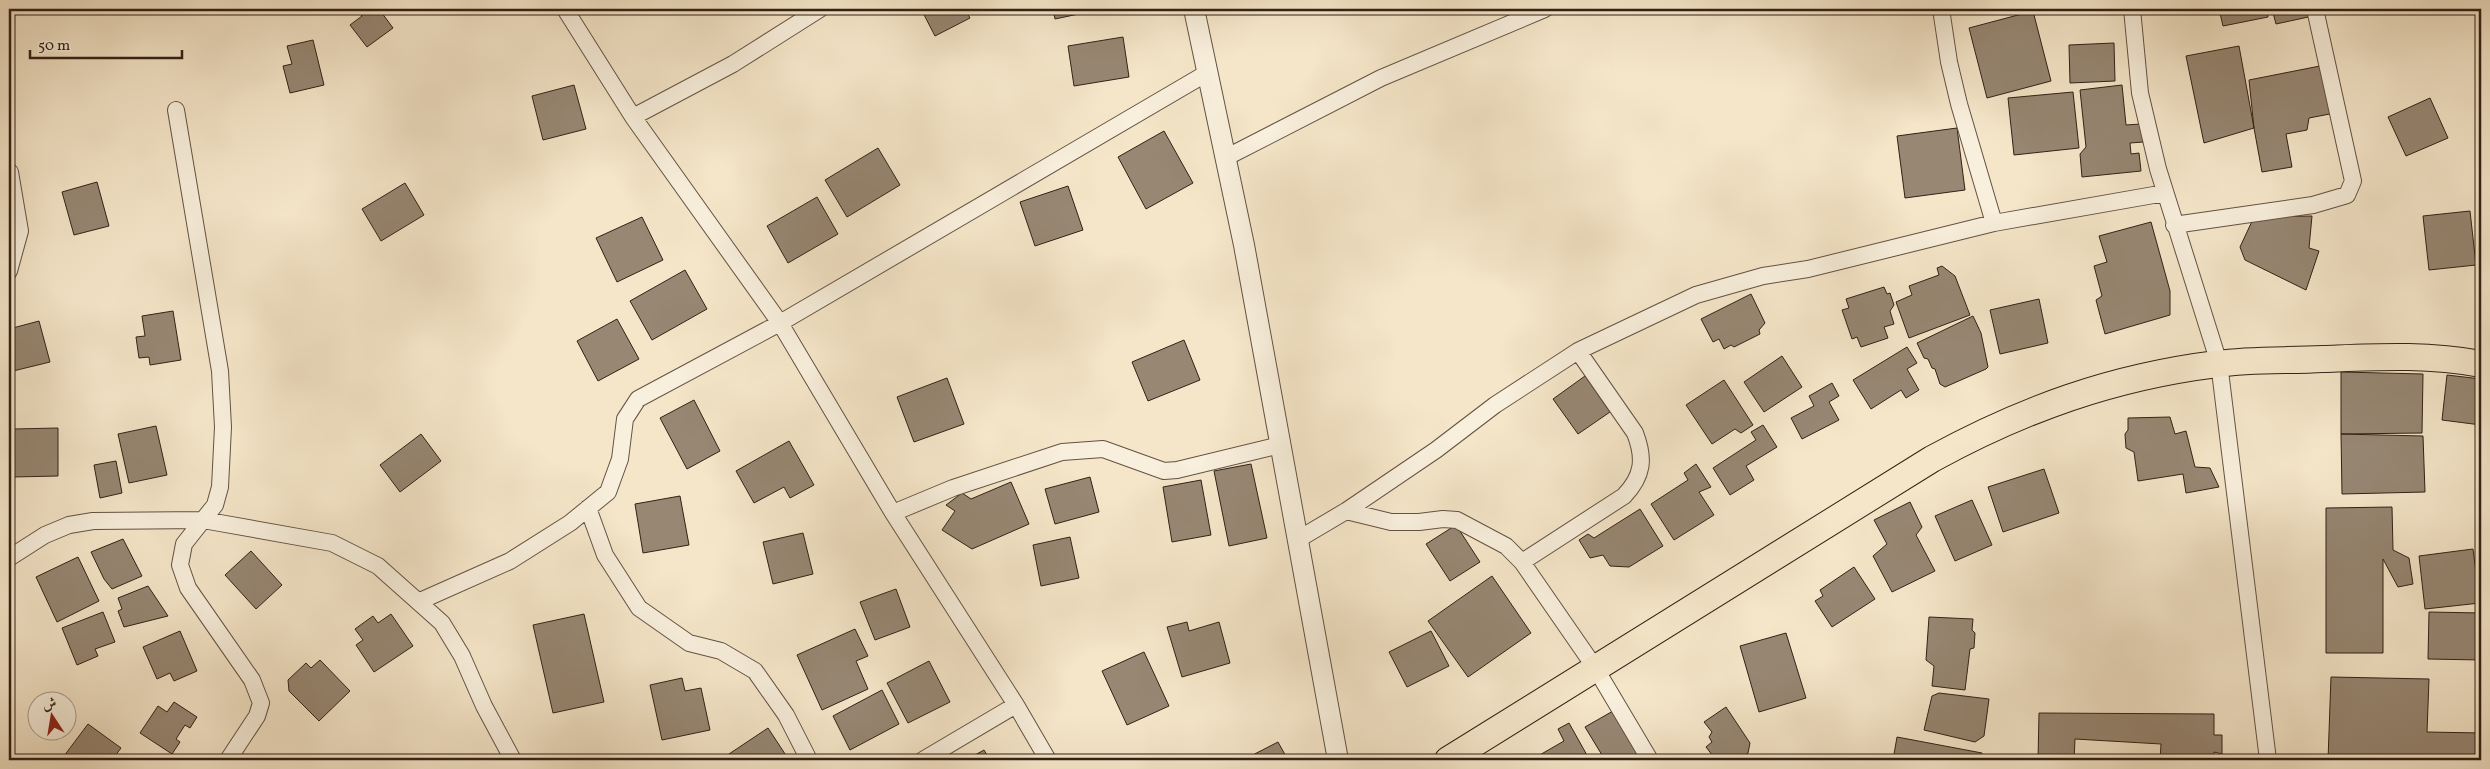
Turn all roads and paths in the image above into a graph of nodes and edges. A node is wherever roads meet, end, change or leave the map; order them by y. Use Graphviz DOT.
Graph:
graph roads {
  1 [pos="566,9"];
  2 [pos="820,9"];
  3 [pos="1194,9"];
  4 [pos="1545,9"];
  5 [pos="1941,9"];
  6 [pos="2132,9"];
  7 [pos="2315,9"];
  8 [pos="1207,73"];
  9 [pos="176,110"];
  10 [pos="633,117"];
  11 [pos="1225,158"];
  12 [pos="10,172"];
  13 [pos="2165,193"];
  14 [pos="1994,223"];
  15 [pos="2174,225"];
  16 [pos="9,271"];
  17 [pos="780,322"];
  18 [pos="1578,351"];
  19 [pos="2219,364"];
  20 [pos="2481,364"];
  21 [pos="1280,445"];
  22 [pos="588,508"];
  23 [pos="1346,511"];
  24 [pos="893,514"];
  25 [pos="203,520"];
  26 [pos="1297,540"];
  27 [pos="9,558"];
  28 [pos="1522,562"];
  29 [pos="420,602"];
  30 [pos="1596,669"];
  31 [pos="1016,705"];
  32 [pos="228,760"];
  33 [pos="513,760"];
  34 [pos="810,760"];
  35 [pos="924,760"];
  36 [pos="1048,760"];
  37 [pos="1338,760"];
  38 [pos="1448,760"];
  39 [pos="1650,760"];
  40 [pos="2268,760"];
  1 -- 10 [label="street"];
  2 -- 10 [label="street"];
  3 -- 8 [label="street"];
  4 -- 11 [label="street"];
  5 -- 14 [label="street"];
  6 -- 13 [label="street"];
  7 -- 15 [label="street"];
  8 -- 11 [label="street"];
  8 -- 17 [label="street"];
  9 -- 25 [label="street"];
  10 -- 17 [label="street"];
  11 -- 21 [label="street"];
  12 -- 16 [label="street"];
  13 -- 14 [label="street"];
  13 -- 15 [label="street"];
  14 -- 18 [label="street"];
  15 -- 19 [label="street"];
  17 -- 22 [label="street"];
  17 -- 24 [label="street"];
  18 -- 23 [label="street"];
  18 -- 28 [label="street"];
  19 -- 20 [label="main road"];
  19 -- 30 [label="main road"];
  19 -- 40 [label="street"];
  21 -- 24 [label="street"];
  21 -- 26 [label="street"];
  22 -- 29 [label="street"];
  22 -- 34 [label="street"];
  23 -- 26 [label="street"];
  23 -- 28 [label="street"];
  24 -- 31 [label="street"];
  25 -- 27 [label="street"];
  25 -- 29 [label="street"];
  25 -- 32 [label="street"];
  26 -- 37 [label="street"];
  28 -- 30 [label="street"];
  29 -- 33 [label="street"];
  30 -- 38 [label="main road"];
  30 -- 39 [label="street"];
  31 -- 35 [label="street"];
  31 -- 36 [label="street"];
}
